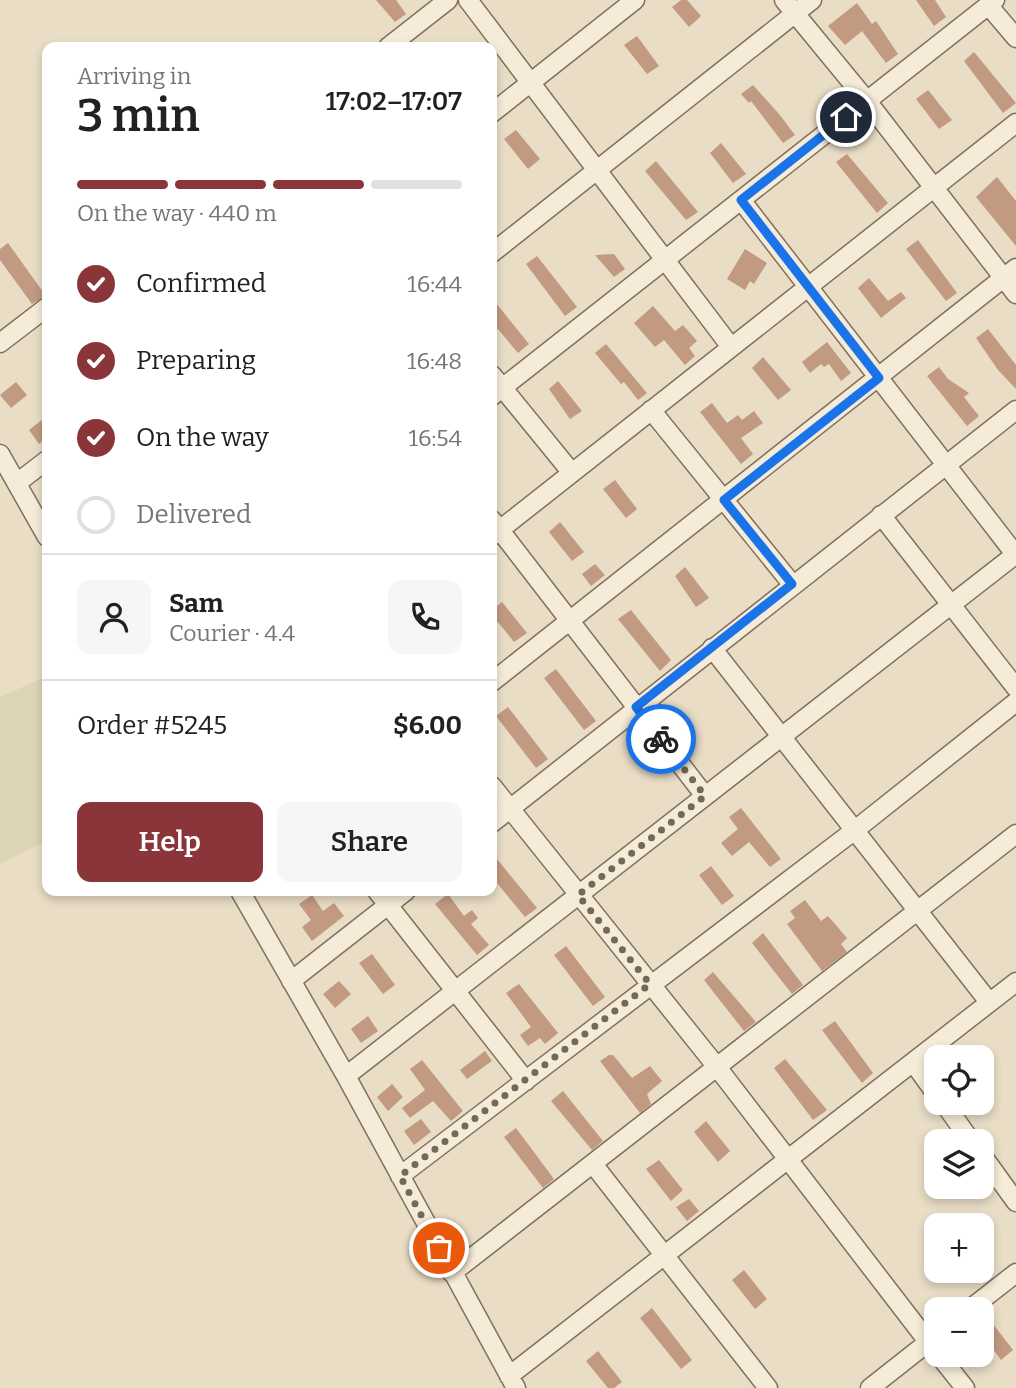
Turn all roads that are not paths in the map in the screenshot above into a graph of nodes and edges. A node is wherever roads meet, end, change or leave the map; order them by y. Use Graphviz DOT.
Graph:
graph roads {
  1 [pos="448,0"];
  2 [pos="468,0"];
  3 [pos="635,0"];
  4 [pos="811,0"];
  5 [pos="991,3"];
  6 [pos="790,6"];
  7 [pos="1016,38"];
  8 [pos="394,42"];
  9 [pos="531,83"];
  10 [pos="867,101"];
  11 [pos="497,109"];
  12 [pos="1016,123"];
  13 [pos="597,169"];
  14 [pos="934,188"];
  15 [pos="741,200"];
  16 [pos="497,249"];
  17 [pos="665,259"];
  18 [pos="1010,273"];
  19 [pos="808,287"];
  20 [pos="1016,294"];
  21 [pos="42,311"];
  22 [pos="0,343"];
  23 [pos="731,347"];
  24 [pos="879,378"];
  25 [pos="497,385"];
  26 [pos="497,388"];
  27 [pos="651,410"];
  28 [pos="1016,410"];
  29 [pos="0,454"];
  30 [pos="42,464"];
  31 [pos="946,464"];
  32 [pos="572,473"];
  33 [pos="17,483"];
  34 [pos="724,500"];
  35 [pos="881,515"];
  36 [pos="497,526"];
  37 [pos="42,528"];
  38 [pos="497,532"];
  39 [pos="1016,554"];
  40 [pos="792,584"];
  41 [pos="951,605"];
  42 [pos="569,621"];
  43 [pos="712,648"];
  44 [pos="497,678"];
  45 [pos="1016,688"];
  46 [pos="1016,702"];
  47 [pos="636,707"];
  48 [pos="782,736"];
  49 [pos="497,793"];
  50 [pos="705,796"];
  51 [pos="509,809"];
  52 [pos="497,819"];
  53 [pos="855,830"];
  54 [pos="1016,834"];
  55 [pos="578,895"];
  56 [pos="243,896"];
  57 [pos="383,898"];
  58 [pos="918,911"];
  59 [pos="291,981"];
  60 [pos="1016,982"];
  61 [pos="650,984"];
  62 [pos="454,992"];
  63 [pos="989,1002"];
  64 [pos="913,1062"];
  65 [pos="717,1067"];
  66 [pos="346,1076"];
  67 [pos="924,1077"];
  68 [pos="526,1081"];
  69 [pos="788,1159"];
  70 [pos="593,1164"];
  71 [pos="994,1172"];
  72 [pos="400,1176"];
  73 [pos="1016,1202"];
  74 [pos="664,1256"];
  75 [pos="452,1273"];
  76 [pos="1016,1273"];
  77 [pos="985,1297"];
  78 [pos="924,1332"];
  79 [pos="924,1353"];
  80 [pos="950,1367"];
  81 [pos="513,1382"];
  82 [pos="768,1388"];
  83 [pos="870,1388"];
  84 [pos="965,1388"];
  1 -- 8 [label="street"];
  2 -- 9 [label="street"];
  3 -- 9 [label="street"];
  4 -- 6 [label="street"];
  5 -- 7 [label="street"];
  5 -- 10 [label="street"];
  6 -- 10 [label="street"];
  6 -- 13 [label="street"];
  9 -- 11 [label="street"];
  9 -- 13 [label="street"];
  10 -- 14 [label="street"];
  10 -- 15 [label="street"];
  12 -- 14 [label="street"];
  13 -- 16 [label="street"];
  13 -- 17 [label="street"];
  14 -- 18 [label="street"];
  14 -- 19 [label="street"];
  15 -- 17 [label="street"];
  15 -- 19 [label="street"];
  17 -- 23 [label="street"];
  17 -- 25 [label="street"];
  18 -- 20 [label="street"];
  18 -- 24 [label="street"];
  19 -- 23 [label="street"];
  19 -- 24 [label="street"];
  21 -- 22 [label="street"];
  23 -- 27 [label="street"];
  24 -- 31 [label="street"];
  24 -- 34 [label="street"];
  26 -- 32 [label="street"];
  27 -- 32 [label="street"];
  27 -- 34 [label="street"];
  28 -- 31 [label="street"];
  29 -- 33 [label="street"];
  30 -- 33 [label="street"];
  31 -- 35 [label="street"];
  31 -- 39 [label="street"];
  32 -- 36 [label="street"];
  33 -- 37 [label="street"];
  34 -- 40 [label="street"];
  34 -- 42 [label="street"];
  35 -- 40 [label="street"];
  35 -- 41 [label="street"];
  38 -- 42 [label="street"];
  39 -- 41 [label="street"];
  40 -- 43 [label="street"];
  41 -- 45 [label="street"];
  41 -- 48 [label="street"];
  42 -- 44 [label="street"];
  42 -- 47 [label="street"];
  43 -- 47 [label="street"];
  43 -- 48 [label="street"];
  46 -- 53 [label="street"];
  47 -- 50 [label="street"];
  47 -- 51 [label="street"];
  48 -- 50 [label="street"];
  48 -- 53 [label="street"];
  49 -- 51 [label="street"];
  50 -- 55 [label="street"];
  51 -- 52 [label="street"];
  51 -- 55 [label="street"];
  53 -- 58 [label="street"];
  53 -- 61 [label="street"];
  54 -- 58 [label="street"];
  55 -- 61 [label="street"];
  55 -- 62 [label="street"];
  56 -- 59 [label="street"];
  57 -- 59 [label="street"];
  57 -- 62 [label="street"];
  58 -- 63 [label="street"];
  58 -- 65 [label="street"];
  59 -- 66 [label="street"];
  60 -- 63 [label="street"];
  61 -- 65 [label="street"];
  61 -- 68 [label="street"];
  62 -- 66 [label="street"];
  62 -- 68 [label="street"];
  63 -- 64 [label="street"];
  64 -- 67 [label="street"];
  64 -- 69 [label="street"];
  65 -- 69 [label="street"];
  65 -- 70 [label="street"];
  66 -- 72 [label="street"];
  68 -- 72 [label="street"];
  69 -- 74 [label="street"];
  69 -- 78 [label="street"];
  70 -- 74 [label="street"];
  70 -- 75 [label="street"];
  71 -- 73 [label="street"];
  72 -- 75 [label="street"];
  74 -- 81 [label="street"];
  74 -- 82 [label="street"];
  75 -- 81 [label="street"];
  76 -- 77 [label="street"];
  79 -- 83 [label="street"];
  80 -- 84 [label="street"];
}
